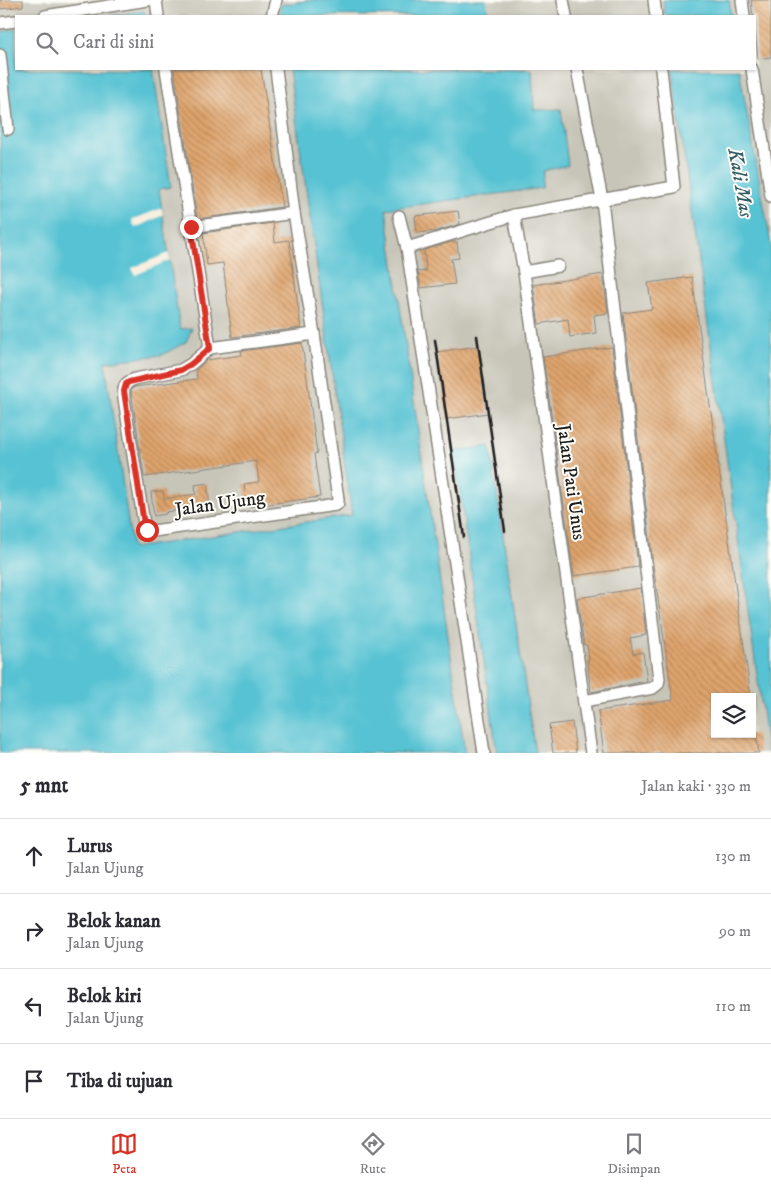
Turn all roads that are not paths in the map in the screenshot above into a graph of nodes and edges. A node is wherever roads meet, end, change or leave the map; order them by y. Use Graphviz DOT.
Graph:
graph roads {
  1 [pos="148,0"];
  2 [pos="156,0"];
  3 [pos="276,0"];
  4 [pos="563,0"];
  5 [pos="654,0"];
  6 [pos="742,0"];
  7 [pos="51,15"];
  8 [pos="158,15"];
  9 [pos="272,15"];
  10 [pos="566,15"];
  11 [pos="656,15"];
  12 [pos="744,15"];
  13 [pos="15,21"];
  14 [pos="0,23"];
  15 [pos="0,55"];
  16 [pos="166,70"];
  17 [pos="276,70"];
  18 [pos="577,70"];
  19 [pos="661,70"];
  20 [pos="752,70"];
  21 [pos="8,130"];
  22 [pos="767,141"];
  23 [pos="771,196"];
  24 [pos="602,200"];
  25 [pos="294,213"];
  26 [pos="514,215"];
  27 [pos="399,216"];
  28 [pos="191,227"];
  29 [pos="407,248"];
  30 [pos="558,266"];
  31 [pos="524,272"];
  32 [pos="314,334"];
  33 [pos="210,348"];
  34 [pos="584,701"];
  35 [pos="484,753"];
  36 [pos="591,753"];
  1 -- 7 [label="lane"];
  2 -- 8 [label="lane"];
  3 -- 9 [label="lane"];
  4 -- 10 [label="lane"];
  5 -- 11 [label="lane"];
  6 -- 12 [label="lane"];
  13 -- 14 [label="lane"];
  15 -- 21 [label="lane"];
  16 -- 28 [label="lane"];
  17 -- 25 [label="lane, Jalan Ujung"];
  18 -- 24 [label="lane"];
  19 -- 24 [label="lane"];
  20 -- 22 [label="lane"];
  22 -- 23 [label="lane"];
  24 -- 26 [label="lane"];
  24 -- 34 [label="lane"];
  25 -- 28 [label="lane"];
  25 -- 32 [label="lane, Jalan Ujung"];
  26 -- 29 [label="lane"];
  26 -- 31 [label="lane, Jalan Pati Unus"];
  27 -- 29 [label="lane"];
  28 -- 33 [label="lane"];
  29 -- 35 [label="lane"];
  30 -- 31 [label="lane"];
  31 -- 34 [label="lane, Jalan Pati Unus"];
  32 -- 33 [label="lane"];
  32 -- 33 [label="lane, Jalan Ujung"];
  34 -- 36 [label="lane, Jalan Pati Unus"];
}
